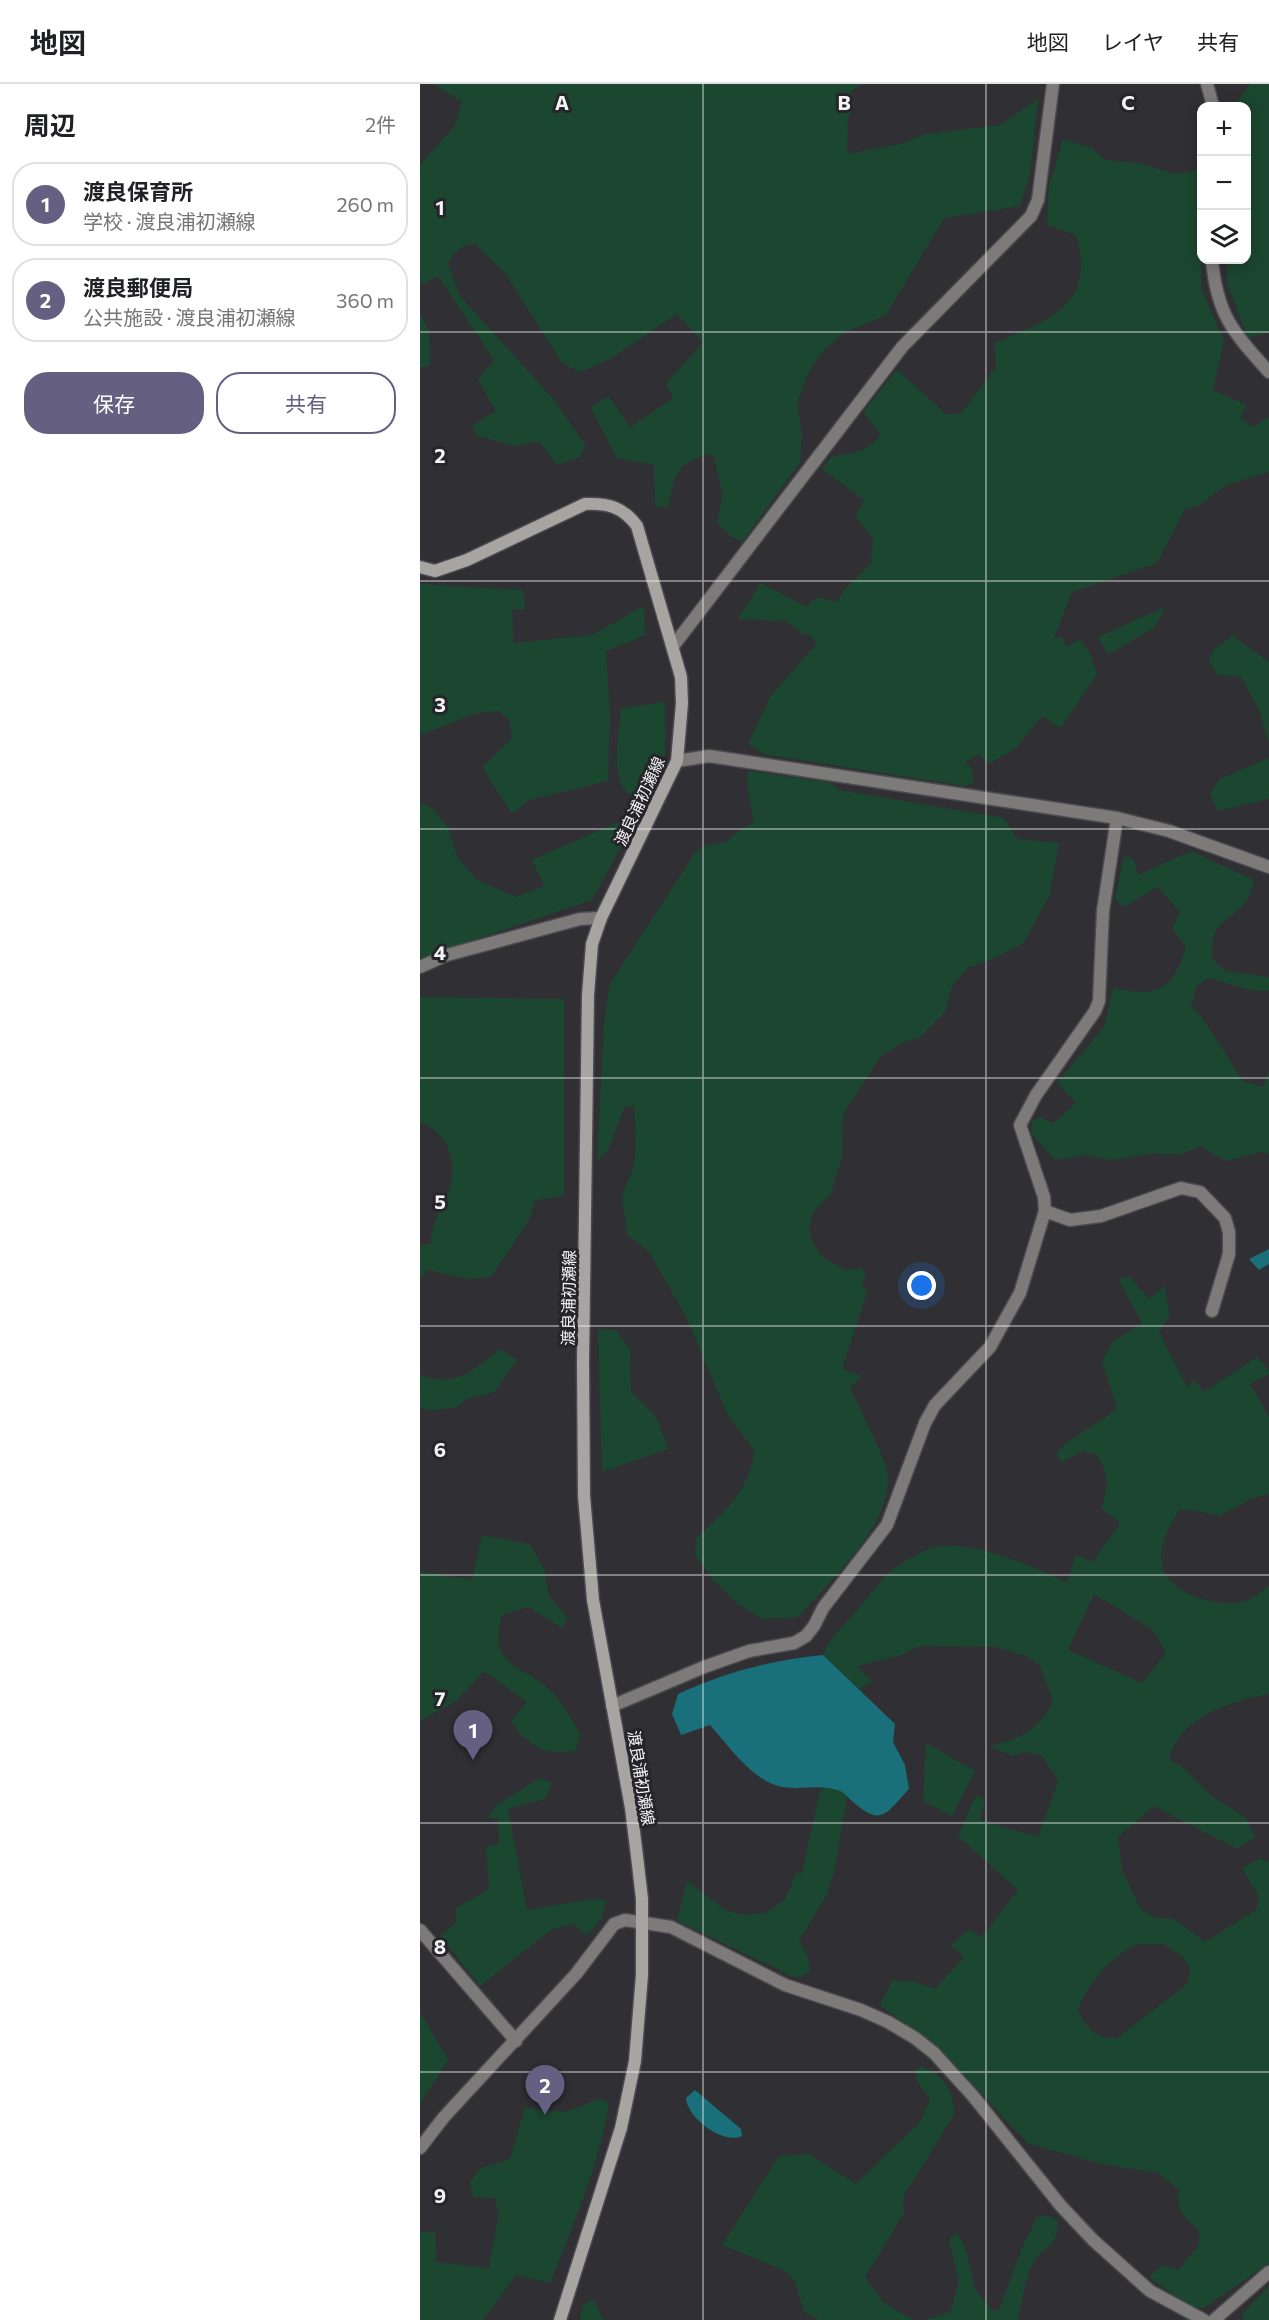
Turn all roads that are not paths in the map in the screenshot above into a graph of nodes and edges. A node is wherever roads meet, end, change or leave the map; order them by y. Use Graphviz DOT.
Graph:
graph roads {
  1 [pos="1053,84"];
  2 [pos="1207,84"];
  3 [pos="1212,102"];
  4 [pos="1213,264"];
  5 [pos="1269,372"];
  6 [pos="420,567"];
  7 [pos="674,645"];
  8 [pos="677,761"];
  9 [pos="1117,818"];
  10 [pos="1269,867"];
  11 [pos="601,918"];
  12 [pos="420,968"];
  13 [pos="1045,1211"];
  14 [pos="1212,1311"];
  15 [pos="612,1706"];
  16 [pos="643,1921"];
  17 [pos="420,1930"];
  18 [pos="516,2041"];
  19 [pos="420,2148"];
  20 [pos="1269,2272"];
  21 [pos="560,2320"];
  22 [pos="1204,2320"];
  23 [pos="1214,2320"];
  1 -- 7 [label="street"];
  2 -- 3 [label="street"];
  4 -- 5 [label="street"];
  6 -- 7 [label="main road, 渡良浦初瀬線"];
  7 -- 8 [label="main road, 渡良浦初瀬線"];
  8 -- 9 [label="street"];
  8 -- 11 [label="main road, 渡良浦初瀬線"];
  9 -- 10 [label="street"];
  9 -- 13 [label="street"];
  11 -- 12 [label="street"];
  11 -- 15 [label="main road, 渡良浦初瀬線"];
  13 -- 14 [label="street"];
  13 -- 15 [label="street"];
  15 -- 16 [label="main road, 渡良浦初瀬線"];
  16 -- 18 [label="street"];
  16 -- 21 [label="main road, 渡良浦初瀬線"];
  16 -- 22 [label="street"];
  17 -- 18 [label="street"];
  18 -- 19 [label="street"];
  20 -- 23 [label="street"];
}
